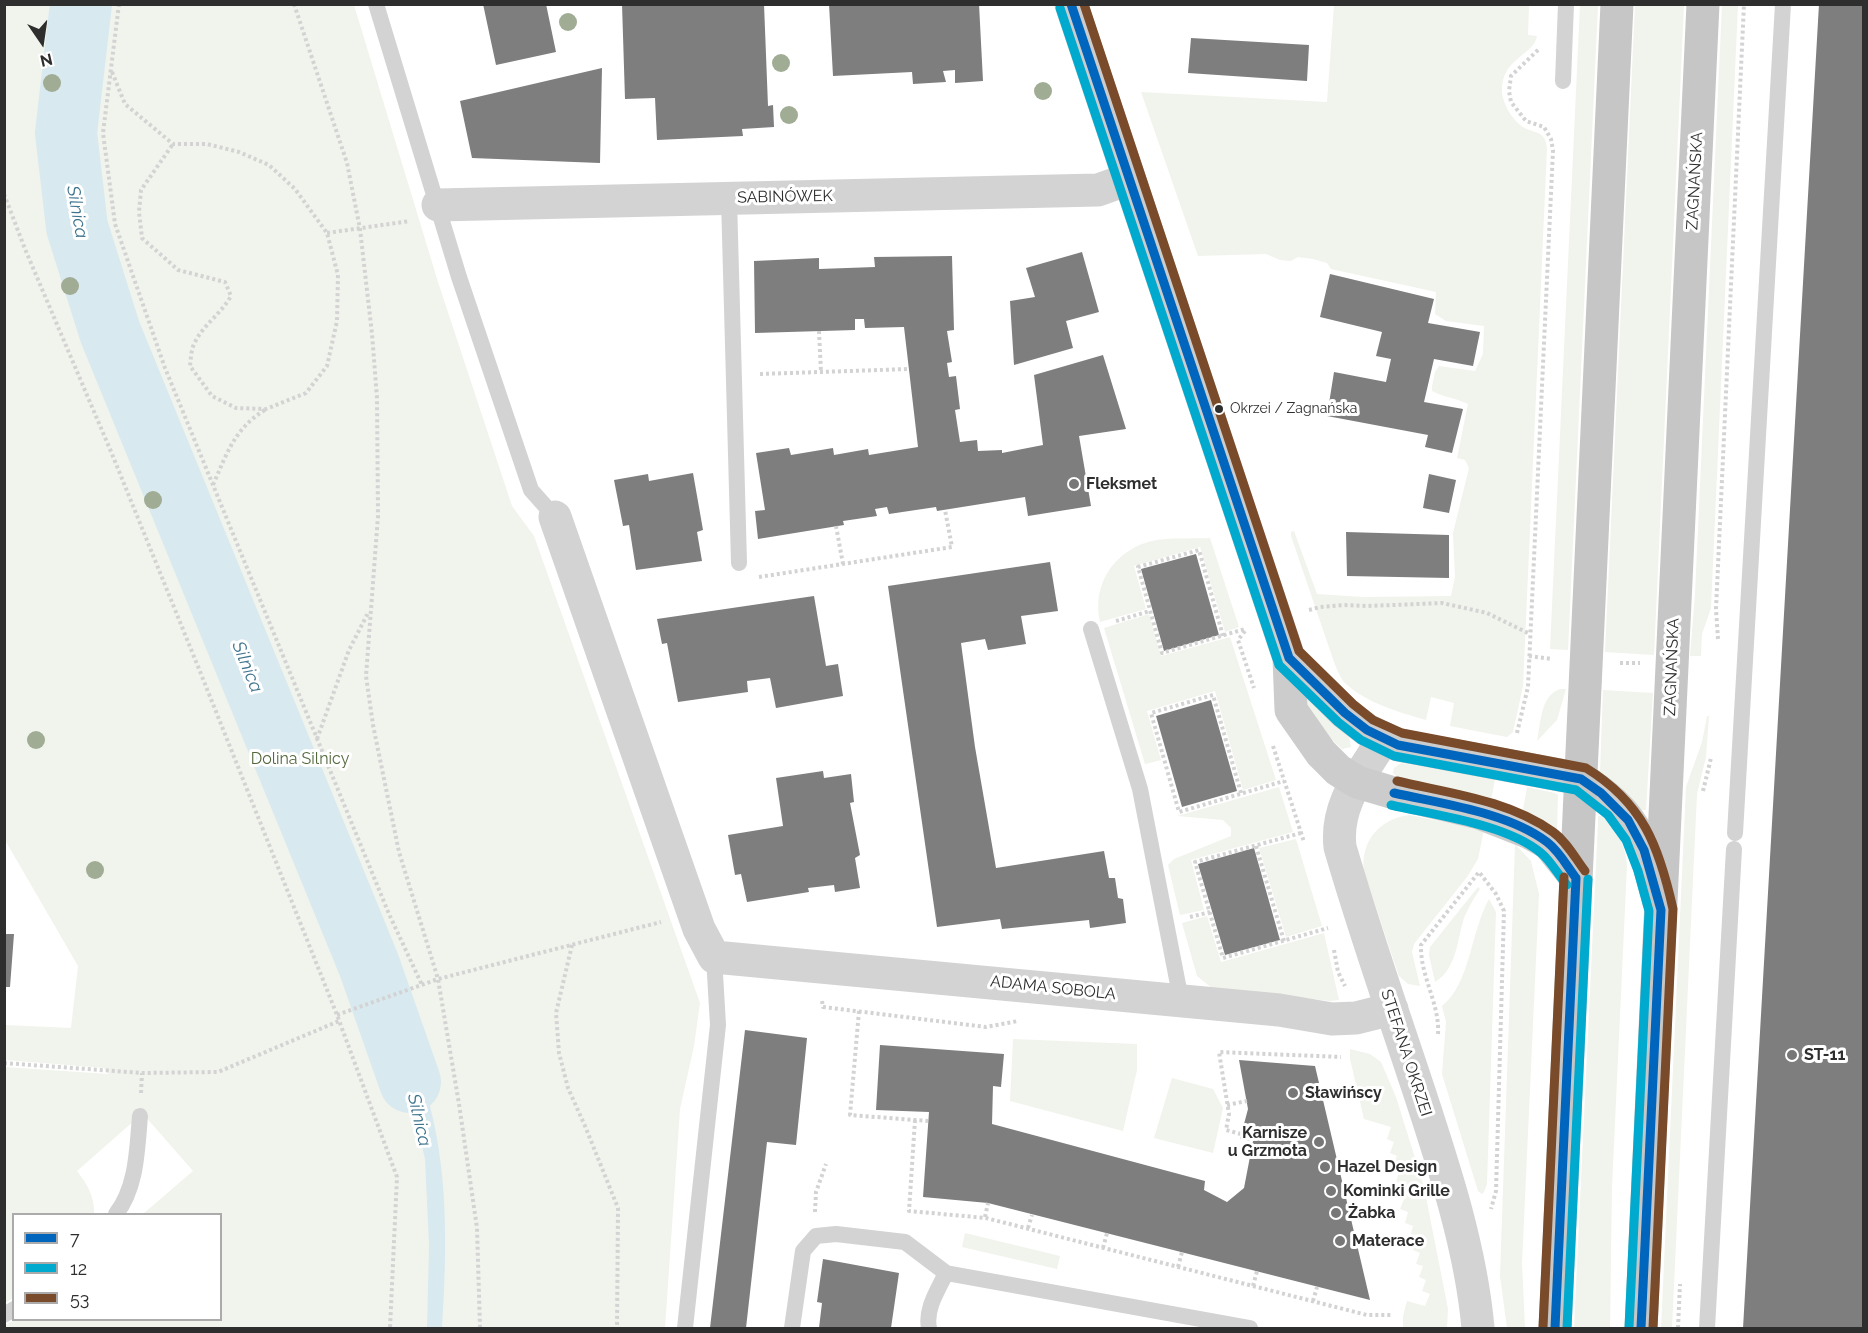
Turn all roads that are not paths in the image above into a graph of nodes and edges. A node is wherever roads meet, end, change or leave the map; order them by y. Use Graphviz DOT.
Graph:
graph roads {
  1 [pos="376,4"];
  2 [pos="1071,4"];
  3 [pos="1566,4"];
  4 [pos="1617,4"];
  5 [pos="1703,4"];
  6 [pos="1783,4"];
  7 [pos="1563,81"];
  8 [pos="1129,179"];
  9 [pos="729,199"];
  10 [pos="429,213"];
  11 [pos="555,517"];
  12 [pos="740,563"];
  13 [pos="1091,629"];
  14 [pos="1289,658"];
  15 [pos="1384,738"];
  16 [pos="1581,779"];
  17 [pos="1357,782"];
  18 [pos="1576,878"];
  19 [pos="1661,910"];
  20 [pos="714,957"];
  21 [pos="1181,1000"];
  22 [pos="1392,1009"];
  23 [pos="140,1116"];
  24 [pos="117,1213"];
  25 [pos="946,1273"];
  26 [pos="1248,1328"];
  27 [pos="685,1329"];
  28 [pos="792,1329"];
  29 [pos="929,1329"];
  30 [pos="1478,1329"];
  31 [pos="1555,1329"];
  32 [pos="1641,1329"];
  33 [pos="1707,1329"];
  1 -- 10 [label="lane"];
  2 -- 8 [label="street"];
  3 -- 7 [label="lane"];
  4 -- 16 [label="main road"];
  5 -- 19 [label="main road, ZAGNAŃSKA"];
  6 -- 33 [label="lane"];
  8 -- 9 [label="street, SABINÓWEK"];
  8 -- 14 [label="street"];
  9 -- 10 [label="street, SABINÓWEK"];
  9 -- 12 [label="lane"];
  10 -- 11 [label="lane"];
  11 -- 20 [label="street"];
  13 -- 21 [label="lane"];
  14 -- 15 [label="street"];
  14 -- 17 [label="street"];
  15 -- 16 [label="street"];
  15 -- 17 [label="street, STEFANA OKRZEI"];
  16 -- 18 [label="main road"];
  16 -- 19 [label="street"];
  17 -- 18 [label="street"];
  17 -- 22 [label="street, STEFANA OKRZEI"];
  18 -- 31 [label="main road"];
  19 -- 32 [label="main road, ZAGNAŃSKA"];
  20 -- 21 [label="street, ADAMA SOBOLA"];
  20 -- 27 [label="lane"];
  21 -- 22 [label="street, ADAMA SOBOLA"];
  22 -- 30 [label="street, STEFANA OKRZEI"];
  23 -- 24 [label="lane"];
  25 -- 26 [label="lane"];
  25 -- 28 [label="lane"];
  25 -- 29 [label="lane"];
}
